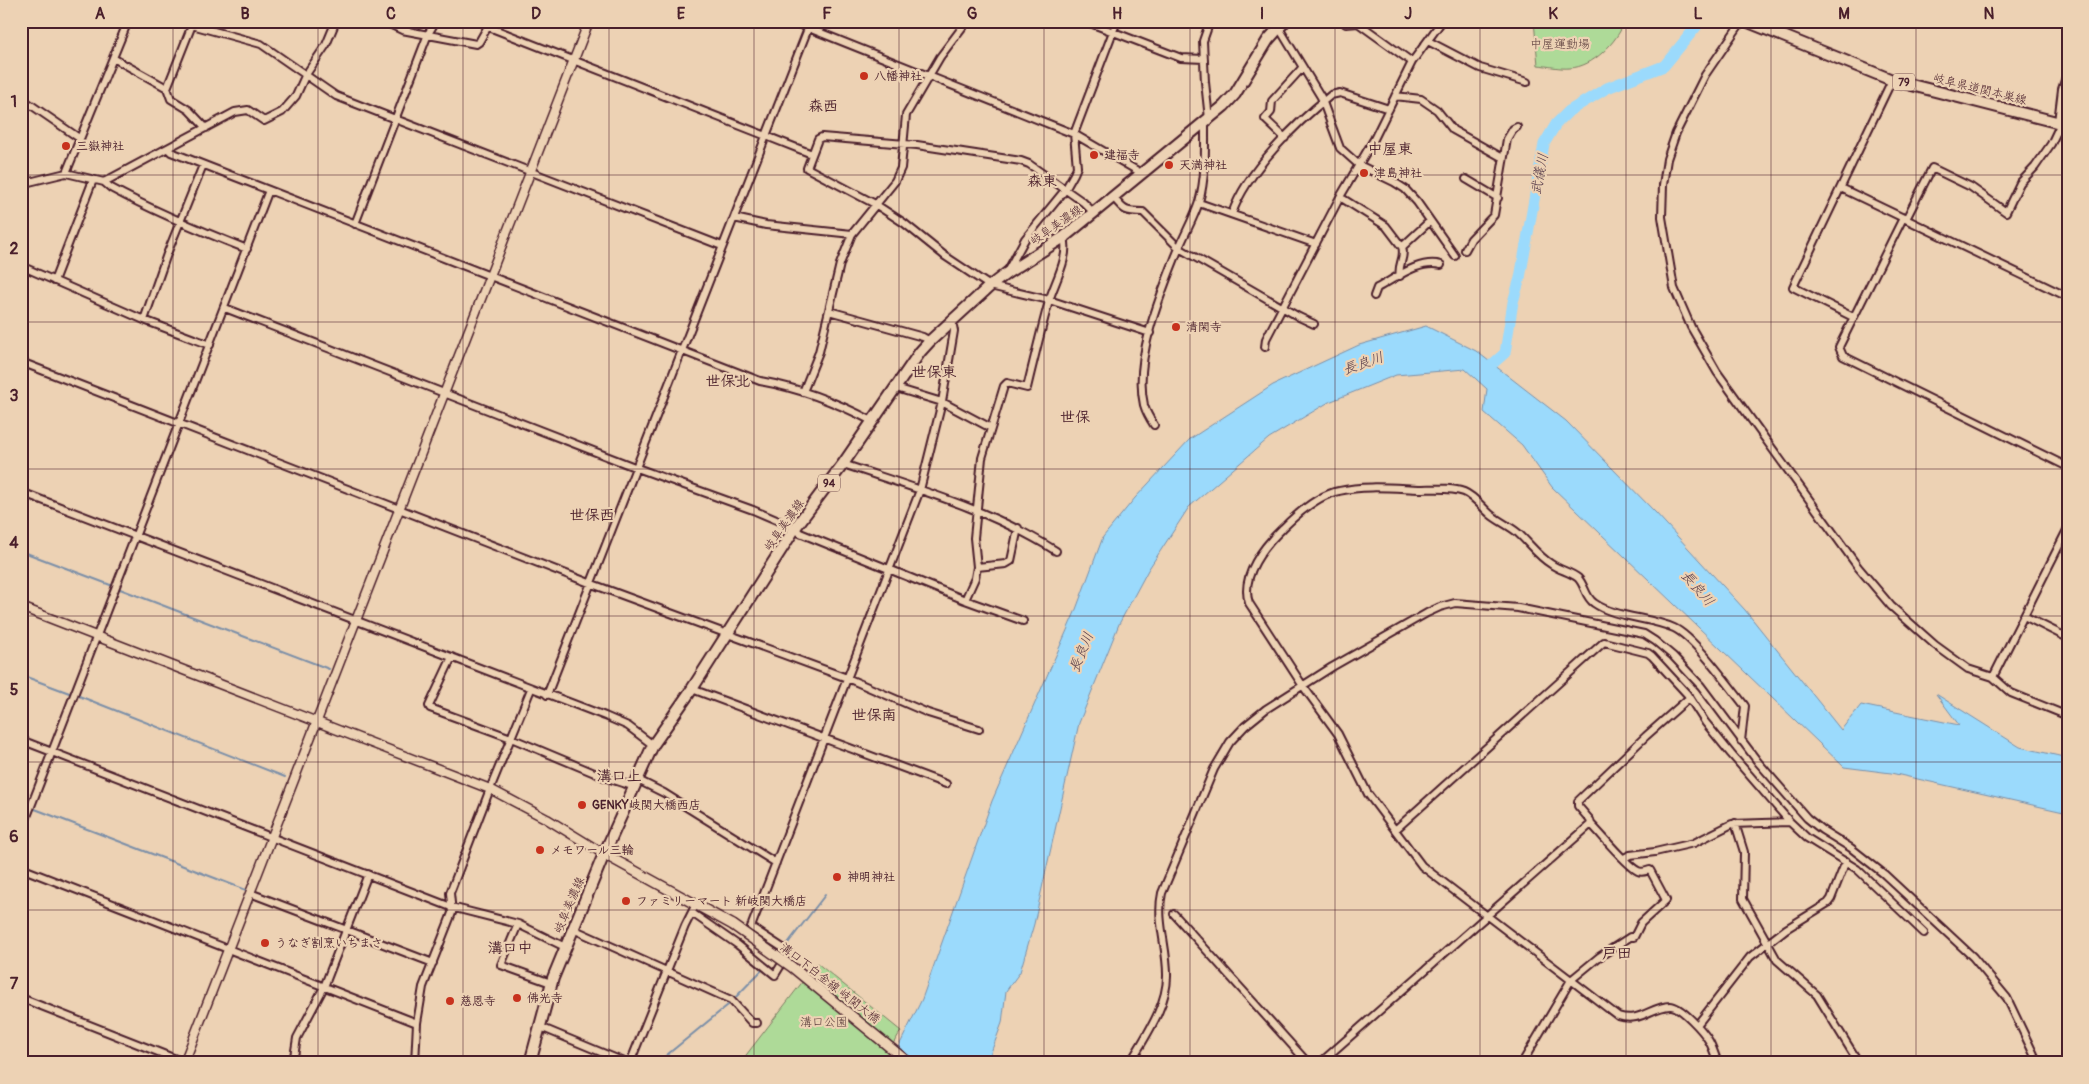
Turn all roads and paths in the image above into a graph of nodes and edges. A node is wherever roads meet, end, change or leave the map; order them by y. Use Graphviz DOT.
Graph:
graph roads {
  1 [pos="128,21"];
  2 [pos="208,21"];
  3 [pos="336,21"];
  4 [pos="383,21"];
  5 [pos="436,21"];
  6 [pos="589,21"];
  7 [pos="791,21"];
  8 [pos="967,21"];
  9 [pos="1085,21"];
  10 [pos="1117,21"];
  11 [pos="1210,21"];
  12 [pos="1342,21"];
  13 [pos="1442,21"];
  14 [pos="1742,21"];
  15 [pos="1746,21"];
  16 [pos="1358,22"];
  17 [pos="189,23"];
  18 [pos="1280,23"];
  19 [pos="394,24"];
  20 [pos="490,24"];
  21 [pos="810,25"];
  22 [pos="204,28"];
  23 [pos="1113,32"];
  24 [pos="428,34"];
  25 [pos="1428,41"];
  26 [pos="113,58"];
  27 [pos="1204,59"];
  28 [pos="574,61"];
  29 [pos="1412,62"];
  30 [pos="1302,68"];
  31 [pos="2068,71"];
  32 [pos="305,76"];
  33 [pos="928,78"];
  34 [pos="1892,80"];
  35 [pos="1528,82"];
  36 [pos="167,88"];
  37 [pos="1395,96"];
  38 [pos="21,98"];
  39 [pos="1322,103"];
  40 [pos="1389,109"];
  41 [pos="395,120"];
  42 [pos="1207,121"];
  43 [pos="2062,123"];
  44 [pos="1517,127"];
  45 [pos="206,128"];
  46 [pos="1074,134"];
  47 [pos="766,136"];
  48 [pos="79,138"];
  49 [pos="1285,138"];
  50 [pos="902,143"];
  51 [pos="168,149"];
  52 [pos="812,154"];
  53 [pos="1503,158"];
  54 [pos="203,165"];
  55 [pos="1359,165"];
  56 [pos="531,172"];
  57 [pos="66,173"];
  58 [pos="1143,174"];
  59 [pos="1466,179"];
  60 [pos="93,180"];
  61 [pos="104,182"];
  62 [pos="21,184"];
  63 [pos="1841,188"];
  64 [pos="269,190"];
  65 [pos="1065,190"];
  66 [pos="1114,198"];
  67 [pos="1340,198"];
  68 [pos="1498,198"];
  69 [pos="1199,202"];
  70 [pos="875,204"];
  71 [pos="1094,213"];
  72 [pos="1232,214"];
  73 [pos="734,218"];
  74 [pos="1905,218"];
  75 [pos="1430,221"];
  76 [pos="180,223"];
  77 [pos="355,224"];
  78 [pos="852,234"];
  79 [pos="1064,237"];
  80 [pos="1316,244"];
  81 [pos="722,246"];
  82 [pos="1402,247"];
  83 [pos="1179,248"];
  84 [pos="248,249"];
  85 [pos="1465,250"];
  86 [pos="1455,256"];
  87 [pos="1441,265"];
  88 [pos="21,266"];
  89 [pos="1007,273"];
  90 [pos="491,276"];
  91 [pos="1400,276"];
  92 [pos="54,282"];
  93 [pos="990,286"];
  94 [pos="1374,296"];
  95 [pos="2068,297"];
  96 [pos="1050,300"];
  97 [pos="225,308"];
  98 [pos="1282,308"];
  99 [pos="828,310"];
  100 [pos="1853,317"];
  101 [pos="144,320"];
  102 [pos="952,321"];
  103 [pos="1314,324"];
  104 [pos="1150,333"];
  105 [pos="930,341"];
  106 [pos="210,345"];
  107 [pos="1265,347"];
  108 [pos="682,351"];
  109 [pos="21,362"];
  110 [pos="896,388"];
  111 [pos="803,392"];
  112 [pos="444,394"];
  113 [pos="942,402"];
  114 [pos="872,421"];
  115 [pos="180,423"];
  116 [pos="1154,425"];
  117 [pos="991,428"];
  118 [pos="843,464"];
  119 [pos="2068,467"];
  120 [pos="637,468"];
  121 [pos="920,490"];
  122 [pos="21,492"];
  123 [pos="976,509"];
  124 [pos="399,510"];
  125 [pos="795,528"];
  126 [pos="1018,528"];
  127 [pos="2068,528"];
  128 [pos="136,536"];
  129 [pos="1056,551"];
  130 [pos="977,567"];
  131 [pos="889,568"];
  132 [pos="592,584"];
  133 [pos="965,600"];
  134 [pos="21,607"];
  135 [pos="2024,616"];
  136 [pos="356,621"];
  137 [pos="1023,621"];
  138 [pos="728,633"];
  139 [pos="96,636"];
  140 [pos="2068,638"];
  141 [pos="452,657"];
  142 [pos="1993,677"];
  143 [pos="847,678"];
  144 [pos="1303,686"];
  145 [pos="531,689"];
  146 [pos="692,689"];
  147 [pos="547,695"];
  148 [pos="1689,698"];
  149 [pos="2068,716"];
  150 [pos="317,722"];
  151 [pos="979,730"];
  152 [pos="511,738"];
  153 [pos="824,738"];
  154 [pos="21,740"];
  155 [pos="1741,741"];
  156 [pos="653,744"];
  157 [pos="52,752"];
  158 [pos="636,783"];
  159 [pos="946,784"];
  160 [pos="490,789"];
  161 [pos="1790,822"];
  162 [pos="1736,823"];
  163 [pos="1591,824"];
  164 [pos="1395,830"];
  165 [pos="21,832"];
  166 [pos="272,837"];
  167 [pos="604,854"];
  168 [pos="1624,858"];
  169 [pos="1846,861"];
  170 [pos="776,863"];
  171 [pos="21,868"];
  172 [pos="368,874"];
  173 [pos="250,893"];
  174 [pos="451,907"];
  175 [pos="694,909"];
  176 [pos="1174,914"];
  177 [pos="1486,915"];
  178 [pos="518,924"];
  179 [pos="573,929"];
  180 [pos="346,930"];
  181 [pos="1924,932"];
  182 [pos="1767,943"];
  183 [pos="565,947"];
  184 [pos="228,949"];
  185 [pos="433,963"];
  186 [pos="669,971"];
  187 [pos="1572,980"];
  188 [pos="551,983"];
  189 [pos="324,987"];
  190 [pos="21,998"];
  191 [pos="417,1023"];
  192 [pos="757,1024"];
  193 [pos="1696,1025"];
  194 [pos="538,1026"];
  195 [pos="185,1063"];
  196 [pos="292,1063"];
  197 [pos="315,1063"];
  198 [pos="368,1063"];
  199 [pos="415,1063"];
  200 [pos="530,1063"];
  201 [pos="629,1063"];
  202 [pos="909,1063"];
  203 [pos="1130,1063"];
  204 [pos="1308,1063"];
  205 [pos="1320,1063"];
  206 [pos="1522,1063"];
  207 [pos="1718,1063"];
  208 [pos="1859,1063"];
  209 [pos="2038,1063"];
  1 -- 26 [label="street"];
  2 -- 22 [label="street"];
  3 -- 32 [label="street"];
  4 -- 19 [label="street"];
  5 -- 24 [label="street"];
  6 -- 28 [label="street"];
  7 -- 21 [label="street"];
  8 -- 33 [label="street"];
  9 -- 23 [label="street"];
  10 -- 23 [label="street"];
  11 -- 27 [label="street"];
  12 -- 16 [label="street"];
  13 -- 25 [label="street"];
  14 -- 142 [label="street"];
  15 -- 34 [label="main road, 岐阜県道関本巣線 / 79"];
  16 -- 29 [label="street"];
  17 -- 22 [label="street"];
  17 -- 36 [label="street"];
  18 -- 30 [label="street"];
  18 -- 42 [label="main road, 岐阜美濃線 / 94"];
  19 -- 24 [label="street"];
  20 -- 24 [label="street"];
  20 -- 28 [label="street"];
  21 -- 33 [label="street"];
  21 -- 47 [label="street"];
  22 -- 32 [label="street"];
  23 -- 27 [label="street"];
  23 -- 46 [label="street"];
  24 -- 41 [label="street"];
  25 -- 29 [label="street"];
  25 -- 35 [label="street"];
  26 -- 36 [label="street"];
  26 -- 48 [label="street"];
  27 -- 42 [label="street"];
  28 -- 47 [label="street"];
  28 -- 56 [label="street"];
  29 -- 37 [label="street"];
  30 -- 39 [label="street"];
  30 -- 49 [label="street"];
  31 -- 43 [label="street"];
  32 -- 41 [label="street"];
  32 -- 45 [label="street"];
  33 -- 46 [label="street"];
  33 -- 50 [label="street"];
  34 -- 43 [label="main road, 岐阜県道関本巣線 / 79"];
  34 -- 63 [label="street"];
  36 -- 45 [label="street"];
  37 -- 40 [label="street"];
  37 -- 53 [label="street"];
  38 -- 48 [label="street"];
  39 -- 40 [label="street"];
  39 -- 49 [label="street"];
  39 -- 55 [label="street"];
  40 -- 55 [label="street"];
  41 -- 56 [label="street"];
  41 -- 77 [label="street"];
  42 -- 58 [label="main road, 岐阜美濃線 / 94"];
  42 -- 69 [label="street"];
  43 -- 74 [label="street"];
  44 -- 53 [label="street"];
  45 -- 51 [label="street"];
  46 -- 58 [label="street"];
  46 -- 65 [label="street"];
  47 -- 52 [label="street"];
  47 -- 73 [label="street"];
  48 -- 57 [label="street"];
  49 -- 72 [label="street"];
  50 -- 52 [label="street"];
  50 -- 65 [label="street"];
  50 -- 70 [label="street"];
  51 -- 54 [label="street"];
  51 -- 61 [label="street"];
  52 -- 70 [label="street"];
  53 -- 68 [label="street"];
  54 -- 64 [label="street"];
  54 -- 76 [label="street"];
  55 -- 67 [label="street"];
  55 -- 75 [label="street"];
  56 -- 81 [label="street"];
  56 -- 90 [label="street"];
  57 -- 60 [label="street"];
  57 -- 62 [label="street"];
  58 -- 66 [label="main road, 岐阜美濃線 / 94"];
  59 -- 68 [label="street"];
  60 -- 61 [label="street"];
  60 -- 92 [label="street"];
  61 -- 76 [label="street"];
  63 -- 74 [label="street"];
  63 -- 100 [label="street"];
  64 -- 77 [label="street"];
  64 -- 84 [label="street"];
  65 -- 71 [label="street"];
  65 -- 89 [label="street"];
  66 -- 71 [label="main road, 岐阜美濃線 / 94"];
  66 -- 83 [label="street"];
  67 -- 80 [label="street"];
  67 -- 82 [label="street"];
  68 -- 85 [label="street"];
  69 -- 72 [label="street"];
  69 -- 83 [label="street"];
  70 -- 78 [label="street"];
  70 -- 93 [label="street"];
  71 -- 79 [label="main road, 岐阜美濃線 / 94"];
  72 -- 80 [label="street"];
  73 -- 78 [label="street"];
  73 -- 81 [label="street"];
  74 -- 95 [label="street"];
  74 -- 100 [label="street"];
  75 -- 82 [label="street"];
  75 -- 86 [label="street"];
  76 -- 84 [label="street"];
  76 -- 101 [label="street"];
  77 -- 90 [label="street"];
  78 -- 99 [label="street"];
  79 -- 89 [label="main road, 岐阜美濃線 / 94"];
  79 -- 96 [label="street"];
  80 -- 98 [label="street"];
  81 -- 108 [label="street"];
  82 -- 91 [label="street"];
  83 -- 98 [label="street"];
  83 -- 104 [label="street"];
  84 -- 97 [label="street"];
  87 -- 91 [label="street"];
  88 -- 92 [label="street"];
  89 -- 93 [label="main road, 岐阜美濃線 / 94"];
  90 -- 108 [label="street"];
  90 -- 112 [label="street"];
  91 -- 94 [label="street"];
  92 -- 101 [label="street"];
  93 -- 96 [label="street"];
  93 -- 102 [label="main road, 岐阜美濃線 / 94"];
  96 -- 104 [label="street"];
  96 -- 117 [label="street"];
  97 -- 106 [label="street"];
  97 -- 112 [label="street"];
  98 -- 103 [label="street"];
  98 -- 107 [label="street"];
  99 -- 105 [label="street"];
  99 -- 111 [label="street"];
  100 -- 119 [label="street"];
  101 -- 106 [label="street"];
  102 -- 105 [label="main road, 岐阜美濃線 / 94"];
  102 -- 113 [label="street"];
  104 -- 116 [label="street"];
  105 -- 110 [label="main road, 岐阜美濃線 / 94"];
  106 -- 115 [label="street"];
  108 -- 111 [label="street"];
  108 -- 120 [label="street"];
  109 -- 115 [label="street"];
  110 -- 113 [label="street"];
  110 -- 114 [label="main road, 岐阜美濃線 / 94"];
  111 -- 114 [label="street"];
  112 -- 120 [label="street"];
  112 -- 124 [label="street"];
  113 -- 117 [label="street"];
  113 -- 121 [label="street"];
  114 -- 118 [label="main road, 岐阜美濃線 / 94"];
  115 -- 124 [label="street"];
  115 -- 128 [label="street"];
  117 -- 123 [label="street"];
  118 -- 121 [label="street"];
  118 -- 125 [label="main road, 岐阜美濃線 / 94"];
  120 -- 125 [label="street"];
  120 -- 132 [label="street"];
  121 -- 123 [label="street"];
  121 -- 131 [label="street"];
  122 -- 128 [label="street"];
  123 -- 126 [label="street"];
  123 -- 130 [label="street"];
  124 -- 132 [label="street"];
  124 -- 136 [label="street"];
  125 -- 131 [label="street"];
  125 -- 138 [label="main road, 岐阜美濃線 / 94"];
  126 -- 129 [label="street"];
  126 -- 130 [label="street"];
  127 -- 135 [label="street"];
  128 -- 136 [label="street"];
  128 -- 139 [label="street"];
  130 -- 133 [label="street"];
  131 -- 133 [label="street"];
  131 -- 143 [label="street"];
  132 -- 138 [label="street"];
  132 -- 147 [label="street"];
  133 -- 137 [label="street"];
  134 -- 139 [label="street"];
  135 -- 140 [label="street"];
  135 -- 142 [label="street"];
  136 -- 141 [label="street"];
  136 -- 150 [label="street"];
  138 -- 143 [label="street"];
  138 -- 146 [label="main road, 岐阜美濃線 / 94"];
  139 -- 150 [label="street"];
  139 -- 157 [label="street"];
  141 -- 145 [label="street"];
  141 -- 152 [label="street"];
  142 -- 149 [label="street"];
  143 -- 151 [label="street"];
  143 -- 153 [label="street"];
  144 -- 155 [label="street"];
  144 -- 155 [label="street"];
  144 -- 164 [label="street"];
  144 -- 203 [label="street"];
  145 -- 147 [label="street"];
  145 -- 152 [label="street"];
  146 -- 153 [label="street"];
  146 -- 156 [label="main road, 岐阜美濃線 / 94"];
  147 -- 156 [label="street"];
  148 -- 161 [label="street"];
  148 -- 163 [label="street"];
  148 -- 164 [label="street"];
  150 -- 160 [label="street"];
  150 -- 166 [label="street"];
  152 -- 158 [label="street"];
  152 -- 160 [label="street"];
  153 -- 159 [label="street"];
  153 -- 170 [label="street"];
  154 -- 157 [label="street"];
  155 -- 209 [label="street"];
  156 -- 158 [label="main road, 岐阜美濃線 / 94"];
  157 -- 165 [label="street"];
  157 -- 166 [label="street"];
  158 -- 167 [label="main road, 岐阜美濃線 / 94"];
  158 -- 170 [label="street"];
  160 -- 167 [label="street"];
  160 -- 174 [label="street"];
  161 -- 162 [label="street"];
  161 -- 169 [label="street"];
  162 -- 168 [label="street"];
  162 -- 182 [label="street"];
  163 -- 168 [label="street"];
  163 -- 177 [label="street"];
  164 -- 177 [label="street"];
  166 -- 172 [label="street"];
  166 -- 173 [label="street"];
  167 -- 175 [label="main road, 溝口下白金線 岐関大橋"];
  167 -- 179 [label="main road, 岐阜美濃線 / 94"];
  168 -- 187 [label="street"];
  169 -- 181 [label="street"];
  169 -- 182 [label="street"];
  170 -- 175 [label="street"];
  171 -- 184 [label="street"];
  172 -- 174 [label="street"];
  172 -- 180 [label="street"];
  173 -- 180 [label="street"];
  173 -- 184 [label="street"];
  174 -- 178 [label="street"];
  174 -- 185 [label="street"];
  175 -- 186 [label="street"];
  175 -- 202 [label="main road, 溝口下白金線 岐関大橋, bridge"];
  176 -- 204 [label="street"];
  177 -- 187 [label="street"];
  177 -- 205 [label="street"];
  178 -- 183 [label="street"];
  178 -- 188 [label="street"];
  179 -- 183 [label="main road, 岐阜美濃線 / 94"];
  179 -- 186 [label="street"];
  180 -- 185 [label="street"];
  180 -- 189 [label="street"];
  182 -- 193 [label="street"];
  182 -- 208 [label="street"];
  183 -- 188 [label="main road, 岐阜美濃線 / 94"];
  184 -- 189 [label="street"];
  184 -- 195 [label="street"];
  185 -- 191 [label="street"];
  186 -- 192 [label="street"];
  186 -- 201 [label="street"];
  187 -- 193 [label="street"];
  187 -- 206 [label="street"];
  188 -- 194 [label="main road, 岐阜美濃線 / 94"];
  189 -- 191 [label="street"];
  189 -- 196 [label="street"];
  190 -- 195 [label="street"];
  191 -- 199 [label="street"];
  193 -- 207 [label="street"];
  194 -- 200 [label="main road, 岐阜美濃線 / 94"];
  194 -- 201 [label="street"];
  197 -- 198 [label="street"];
}
